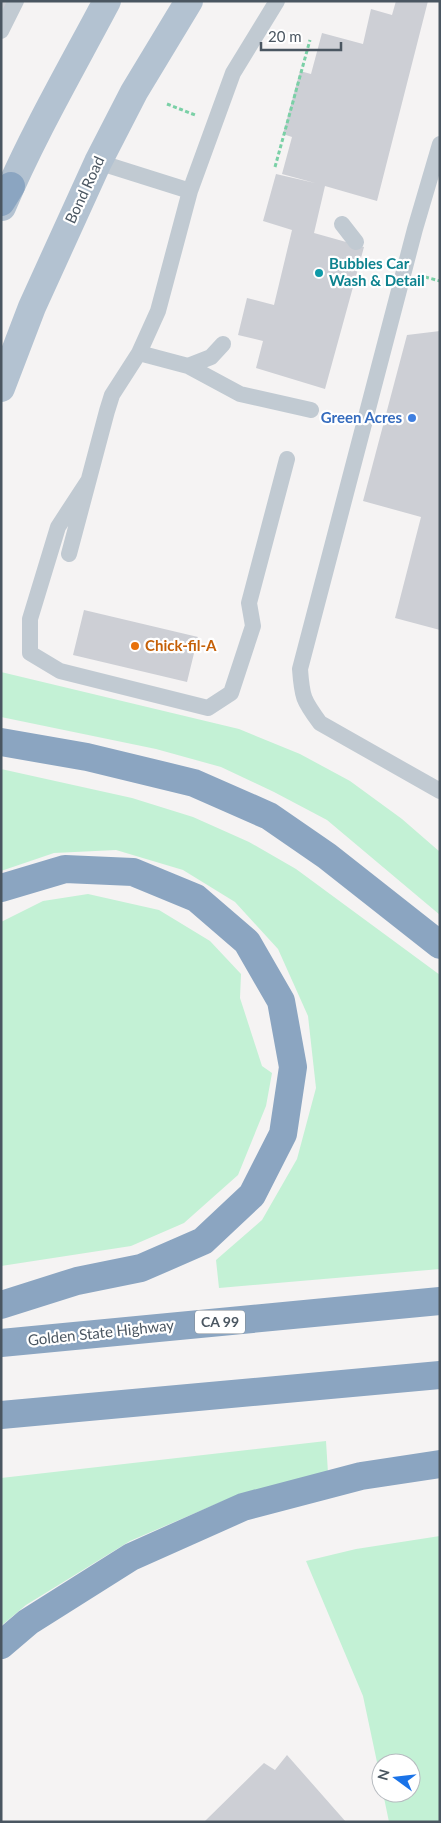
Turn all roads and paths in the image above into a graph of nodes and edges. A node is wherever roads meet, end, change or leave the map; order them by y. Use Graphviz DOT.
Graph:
graph roads {
  1 [pos="16,1"];
  2 [pos="107,1"];
  3 [pos="189,1"];
  4 [pos="277,1"];
  5 [pos="1,31"];
  6 [pos="310,40"];
  7 [pos="167,104"];
  8 [pos="199,117"];
  9 [pos="440,144"];
  10 [pos="275,148"];
  11 [pos="280,150"];
  12 [pos="98,162"];
  13 [pos="275,167"];
  14 [pos="190,191"];
  15 [pos="4,199"];
  16 [pos="342,224"];
  17 [pos="356,242"];
  18 [pos="422,276"];
  19 [pos="440,281"];
  20 [pos="223,344"];
  21 [pos="139,353"];
  22 [pos="188,366"];
  23 [pos="1,388"];
  24 [pos="311,410"];
  25 [pos="287,459"];
  26 [pos="88,481"];
  27 [pos="69,554"];
  28 [pos="1,742"];
  29 [pos="440,791"];
  30 [pos="1,888"];
  31 [pos="440,945"];
  32 [pos="440,1301"];
  33 [pos="1,1304"];
  34 [pos="1,1343"];
  35 [pos="440,1375"];
  36 [pos="1,1415"];
  37 [pos="440,1464"];
  38 [pos="1,1645"];
  1 -- 5 [label="lane"];
  2 -- 15 [label="main road"];
  3 -- 12 [label="main road, Bond Road"];
  4 -- 14 [label="lane"];
  6 -- 11 [label="path"];
  7 -- 8 [label="path"];
  9 -- 29 [label="lane"];
  10 -- 11 [label="path"];
  11 -- 13 [label="path"];
  12 -- 14 [label="lane"];
  12 -- 23 [label="main road, Bond Road"];
  14 -- 21 [label="lane"];
  16 -- 17 [label="lane"];
  18 -- 19 [label="path"];
  20 -- 22 [label="lane"];
  21 -- 22 [label="lane"];
  21 -- 26 [label="lane"];
  22 -- 24 [label="lane"];
  25 -- 26 [label="lane"];
  26 -- 27 [label="lane"];
  28 -- 31 [label="highway"];
  30 -- 33 [label="highway"];
  32 -- 34 [label="highway, Golden State Highway / CA 99"];
  35 -- 36 [label="highway"];
  37 -- 38 [label="highway"];
}
